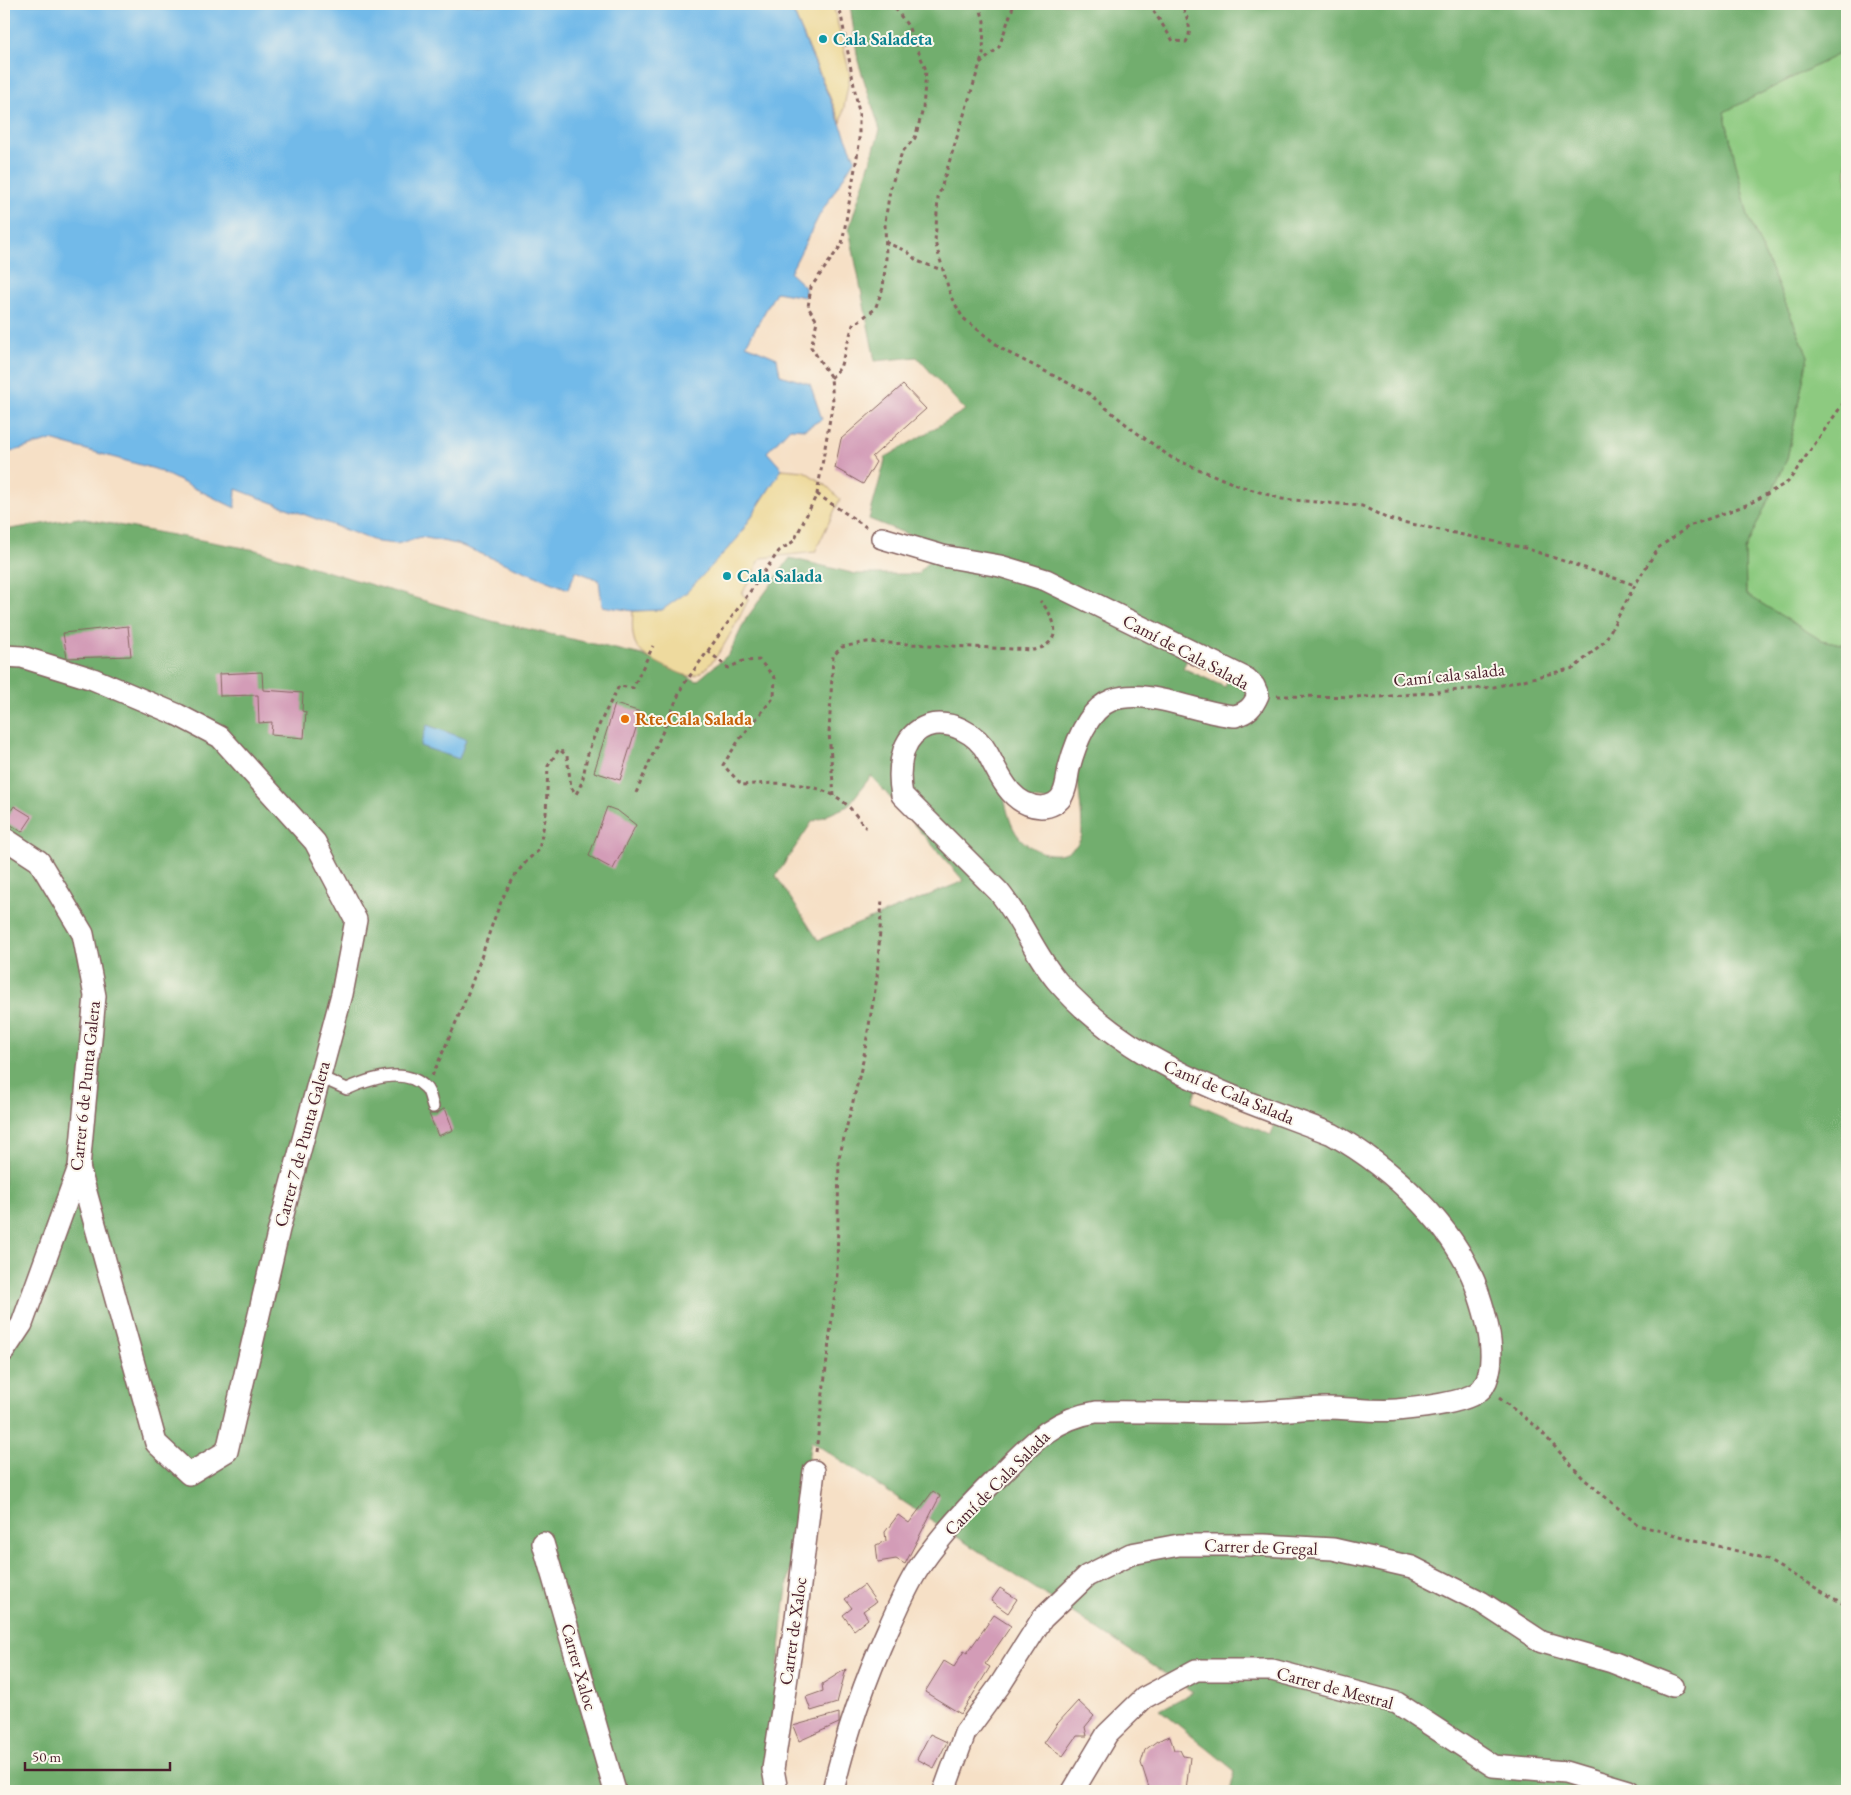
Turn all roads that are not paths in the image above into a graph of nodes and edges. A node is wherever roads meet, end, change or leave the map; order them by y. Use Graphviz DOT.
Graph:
graph roads {
  1 [pos="882,538"];
  2 [pos="4,656"];
  3 [pos="4,838"];
  4 [pos="320,1077"];
  5 [pos="433,1107"];
  6 [pos="79,1167"];
  7 [pos="4,1351"];
  8 [pos="814,1471"];
  9 [pos="543,1543"];
  10 [pos="1673,1686"];
  11 [pos="614,1791"];
  12 [pos="777,1791"];
  13 [pos="834,1791"];
  14 [pos="944,1791"];
  15 [pos="1073,1791"];
  16 [pos="1629,1791"];
  1 -- 13 [label="street, Camí de Cala Salada"];
  2 -- 4 [label="street, Carrer 7 de Punta Galera"];
  3 -- 6 [label="street, Carrer 6 de Punta Galera"];
  4 -- 5 [label="lane"];
  4 -- 6 [label="street, Carrer 7 de Punta Galera"];
  6 -- 7 [label="street, Carrer 6 de Punta Galera"];
  8 -- 12 [label="street, Carrer de Xaloc"];
  9 -- 11 [label="street, Carrer Xaloc"];
  10 -- 14 [label="street, Carrer de Gregal"];
  15 -- 16 [label="street, Carrer de Mestral"];
}
